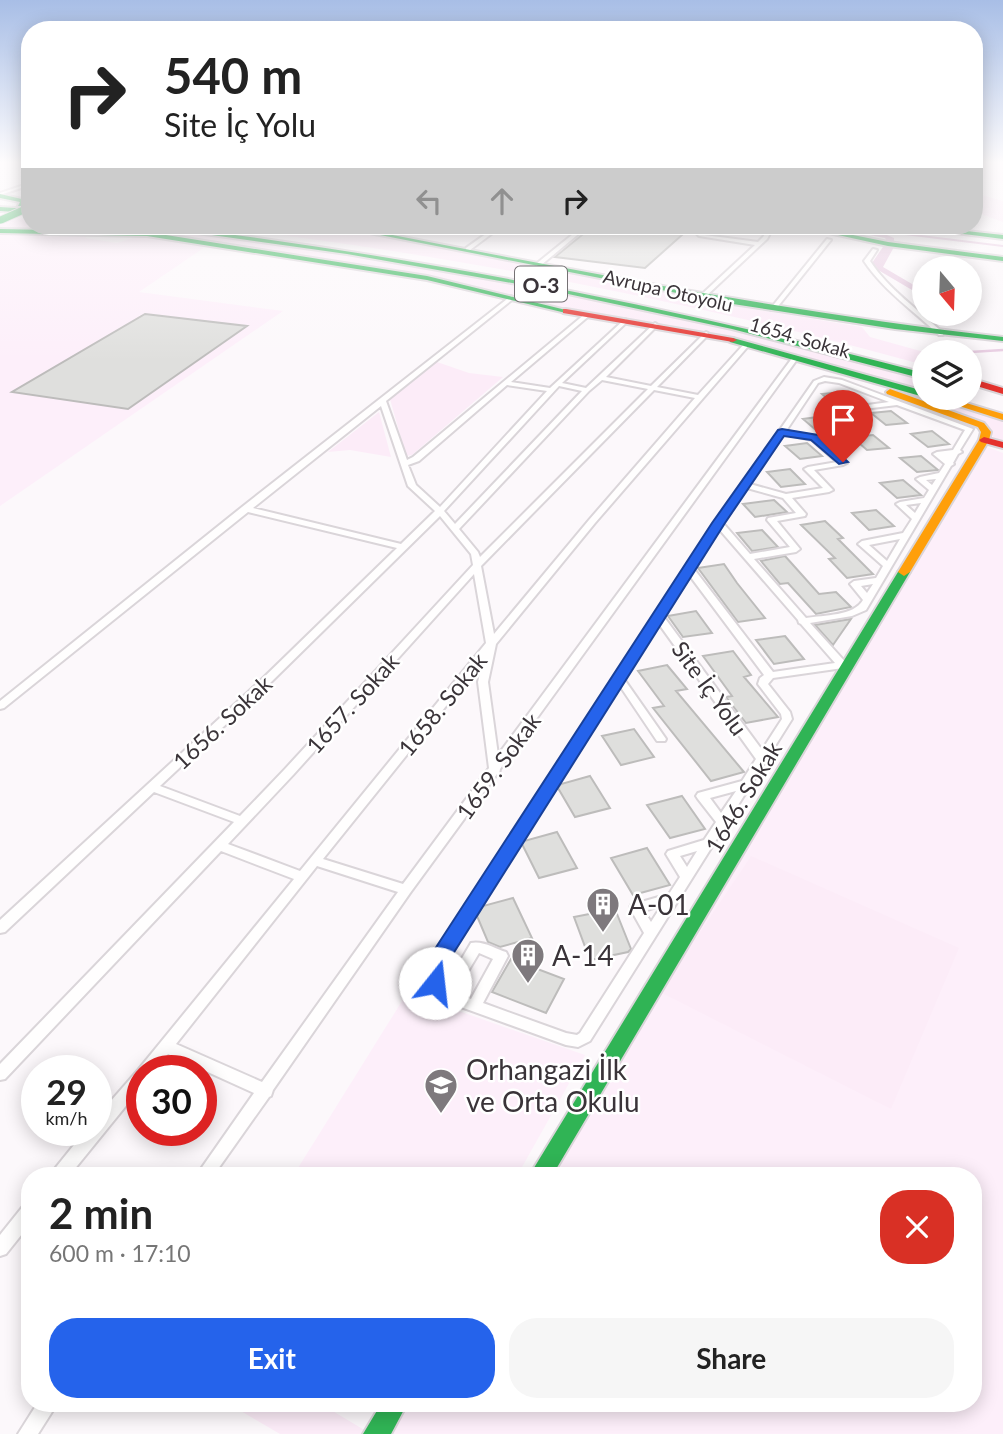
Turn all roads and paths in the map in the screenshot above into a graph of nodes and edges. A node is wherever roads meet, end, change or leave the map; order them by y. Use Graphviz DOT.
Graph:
graph roads {
  1 [pos="152,235"];
  2 [pos="225,235"];
  3 [pos="266,235"];
  4 [pos="388,235"];
  5 [pos="487,235"];
  6 [pos="575,235"];
  7 [pos="766,235"];
  8 [pos="844,235"];
  9 [pos="983,235"];
  10 [pos="699,236"];
  11 [pos="1003,239"];
  12 [pos="829,240"];
  13 [pos="759,244"];
  14 [pos="468,249"];
  15 [pos="875,250"];
  16 [pos="1003,257"];
  17 [pos="538,265"];
  18 [pos="703,296"];
  19 [pos="511,298"];
  20 [pos="773,309"];
  21 [pos="587,315"];
  22 [pos="625,321"];
  23 [pos="655,326"];
  24 [pos="706,334"];
  25 [pos="941,334"];
  26 [pos="1003,339"];
  27 [pos="747,344"];
  28 [pos="795,359"];
  29 [pos="912,365"];
  30 [pos="912,373"];
  31 [pos="854,374"];
  32 [pos="601,378"];
  33 [pos="505,383"];
  34 [pos="557,384"];
  35 [pos="982,385"];
  36 [pos="651,388"];
  37 [pos="551,390"];
  38 [pos="587,390"];
  39 [pos="1003,391"];
  40 [pos="982,392"];
  41 [pos="888,393"];
  42 [pos="912,394"];
  43 [pos="698,397"];
  44 [pos="1003,398"];
  45 [pos="382,400"];
  46 [pos="979,410"];
  47 [pos="913,414"];
  48 [pos="1003,417"];
  49 [pos="782,432"];
  50 [pos="968,435"];
  51 [pos="814,438"];
  52 [pos="984,440"];
  53 [pos="1003,445"];
  54 [pos="958,452"];
  55 [pos="403,464"];
  56 [pos="950,464"];
  57 [pos="943,475"];
  58 [pos="744,485"];
  59 [pos="934,490"];
  60 [pos="786,496"];
  61 [pos="928,500"];
  62 [pos="245,509"];
  63 [pos="440,511"];
  64 [pos="917,519"];
  65 [pos="719,523"];
  66 [pos="455,528"];
  67 [pos="907,536"];
  68 [pos="403,547"];
  69 [pos="748,556"];
  70 [pos="478,564"];
  71 [pos="888,566"];
  72 [pos="690,570"];
  73 [pos="880,580"];
  74 [pos="869,598"];
  75 [pos="659,617"];
  76 [pos="802,621"];
  77 [pos="491,644"];
  78 [pos="845,666"];
  79 [pos="770,675"];
  80 [pos="620,678"];
  81 [pos="0,706"];
  82 [pos="661,739"];
  83 [pos="762,759"];
  84 [pos="495,771"];
  85 [pos="746,784"];
  86 [pos="152,787"];
  87 [pos="242,821"];
  88 [pos="722,822"];
  89 [pos="708,844"];
  90 [pos="219,845"];
  91 [pos="316,861"];
  92 [pos="302,877"];
  93 [pos="687,877"];
  94 [pos="406,890"];
  95 [pos="674,897"];
  96 [pos="0,928"];
  97 [pos="651,933"];
  98 [pos="452,939"];
  99 [pos="476,947"];
  100 [pos="446,996"];
  101 [pos="474,1007"];
  102 [pos="165,1046"];
  103 [pos="158,1055"];
  104 [pos="0,1074"];
  105 [pos="266,1091"];
  106 [pos="126,1094"];
  107 [pos="112,1111"];
  108 [pos="83,1146"];
  109 [pos="66,1167"];
  110 [pos="211,1167"];
  111 [pos="545,1167"];
  112 [pos="21,1222"];
  113 [pos="0,1248"];
  114 [pos="42,1412"];
  115 [pos="390,1412"];
  116 [pos="27,1434"];
  117 [pos="376,1434"];
  1 -- 19 [label="main road, 1654. Sokak"];
  2 -- 30 [label="main road, Avrupa Otoyolu / O-3"];
  3 -- 29 [label="main road, Avrupa Otoyolu / O-3"];
  4 -- 14 [label="main road"];
  5 -- 14 [label="street"];
  6 -- 17 [label="street"];
  7 -- 13 [label="street"];
  8 -- 16 [label="main road"];
  9 -- 11 [label="main road"];
  10 -- 13 [label="street"];
  12 -- 20 [label="street"];
  13 -- 18 [label="street"];
  14 -- 17 [label="main road"];
  15 -- 25 [label="street"];
  17 -- 18 [label="main road"];
  18 -- 20 [label="main road"];
  19 -- 21 [label="main road, 1654. Sokak"];
  19 -- 45 [label="street"];
  20 -- 25 [label="main road"];
  21 -- 22 [label="main road, 1654. Sokak"];
  21 -- 33 [label="street"];
  22 -- 23 [label="main road, 1654. Sokak"];
  22 -- 34 [label="street, 1656. Sokak"];
  23 -- 24 [label="main road, 1654. Sokak"];
  23 -- 32 [label="street"];
  24 -- 27 [label="main road, 1654. Sokak"];
  24 -- 36 [label="street, 1657. Sokak"];
  25 -- 26 [label="main road"];
  27 -- 28 [label="main road, 1654. Sokak"];
  27 -- 43 [label="street, 1658. Sokak"];
  28 -- 31 [label="main road, 1654. Sokak"];
  28 -- 84 [label="street, 1659. Sokak"];
  31 -- 41 [label="main road, 1654. Sokak"];
  31 -- 41 [label="main road"];
  32 -- 36 [label="street"];
  32 -- 38 [label="street"];
  33 -- 37 [label="street"];
  33 -- 55 [label="street"];
  34 -- 37 [label="street, 1656. Sokak"];
  34 -- 38 [label="street"];
  35 -- 39 [label="main road"];
  36 -- 43 [label="street"];
  36 -- 70 [label="street, 1657. Sokak"];
  37 -- 63 [label="street, 1656. Sokak"];
  38 -- 66 [label="street"];
  40 -- 44 [label="main road"];
  41 -- 42 [label="main road, 1654. Sokak"];
  41 -- 49 [label="street, Site İç Yolu"];
  41 -- 50 [label="street, Site İç Yolu"];
  41 -- 51 [label="street, Site İç Yolu"];
  41 -- 52 [label="main road"];
  43 -- 77 [label="street, 1658. Sokak"];
  45 -- 55 [label="street"];
  45 -- 62 [label="street"];
  46 -- 48 [label="main road"];
  47 -- 50 [label="street"];
  49 -- 51 [label="street, Site İç Yolu"];
  49 -- 58 [label="street, Site İç Yolu"];
  50 -- 54 [label="street"];
  51 -- 60 [label="street"];
  52 -- 53 [label="main road"];
  52 -- 78 [label="main road, 1646. Sokak"];
  54 -- 56 [label="street"];
  54 -- 56 [label="street"];
  55 -- 63 [label="street"];
  56 -- 57 [label="street"];
  57 -- 59 [label="street"];
  57 -- 59 [label="street"];
  58 -- 60 [label="street"];
  58 -- 65 [label="street, Site İç Yolu"];
  59 -- 61 [label="street"];
  60 -- 69 [label="street"];
  61 -- 64 [label="street"];
  61 -- 64 [label="street"];
  62 -- 68 [label="street"];
  62 -- 81 [label="street"];
  63 -- 66 [label="street"];
  63 -- 68 [label="street, 1656. Sokak"];
  64 -- 67 [label="street"];
  65 -- 69 [label="street"];
  65 -- 72 [label="street, Site İç Yolu"];
  66 -- 70 [label="street"];
  67 -- 71 [label="street"];
  67 -- 71 [label="street"];
  68 -- 86 [label="street, 1656. Sokak"];
  69 -- 76 [label="street"];
  70 -- 77 [label="street"];
  70 -- 87 [label="street, 1657. Sokak"];
  71 -- 73 [label="street"];
  72 -- 75 [label="street, Site İç Yolu"];
  72 -- 79 [label="street, Site İç Yolu"];
  73 -- 74 [label="street"];
  73 -- 74 [label="street"];
  74 -- 76 [label="street"];
  75 -- 80 [label="street, Site İç Yolu"];
  75 -- 83 [label="street, Site İç Yolu"];
  76 -- 78 [label="street"];
  77 -- 84 [label="street"];
  77 -- 91 [label="street, 1658. Sokak"];
  78 -- 79 [label="street"];
  78 -- 111 [label="main road, 1646. Sokak"];
  79 -- 83 [label="street, Site İç Yolu"];
  80 -- 82 [label="street"];
  80 -- 98 [label="street, Site İç Yolu"];
  83 -- 85 [label="street, Site İç Yolu"];
  84 -- 94 [label="street, 1659. Sokak"];
  85 -- 88 [label="street, Site İç Yolu"];
  85 -- 88 [label="street"];
  86 -- 87 [label="street"];
  86 -- 96 [label="street, 1656. Sokak"];
  87 -- 90 [label="street, 1657. Sokak"];
  88 -- 89 [label="street, Site İç Yolu"];
  89 -- 93 [label="street, Site İç Yolu"];
  89 -- 93 [label="street"];
  90 -- 92 [label="street"];
  90 -- 104 [label="street, 1657. Sokak"];
  91 -- 92 [label="street, 1658. Sokak"];
  91 -- 94 [label="street"];
  92 -- 102 [label="street, 1658. Sokak"];
  93 -- 95 [label="street, Site İç Yolu"];
  94 -- 105 [label="street, 1659. Sokak"];
  95 -- 97 [label="street, Site İç Yolu"];
  95 -- 97 [label="street"];
  97 -- 101 [label="street, Site İç Yolu"];
  98 -- 99 [label="street"];
  98 -- 100 [label="street, Site İç Yolu"];
  99 -- 100 [label="street"];
  99 -- 101 [label="street"];
  100 -- 101 [label="street, Site İç Yolu"];
  102 -- 103 [label="street, 1658. Sokak"];
  102 -- 105 [label="street"];
  105 -- 110 [label="street, 1659. Sokak"];
  106 -- 107 [label="street, 1658. Sokak"];
  108 -- 109 [label="street, 1658. Sokak"];
  112 -- 113 [label="street"];
  114 -- 116 [label="street"];
  115 -- 117 [label="main road"];
}
